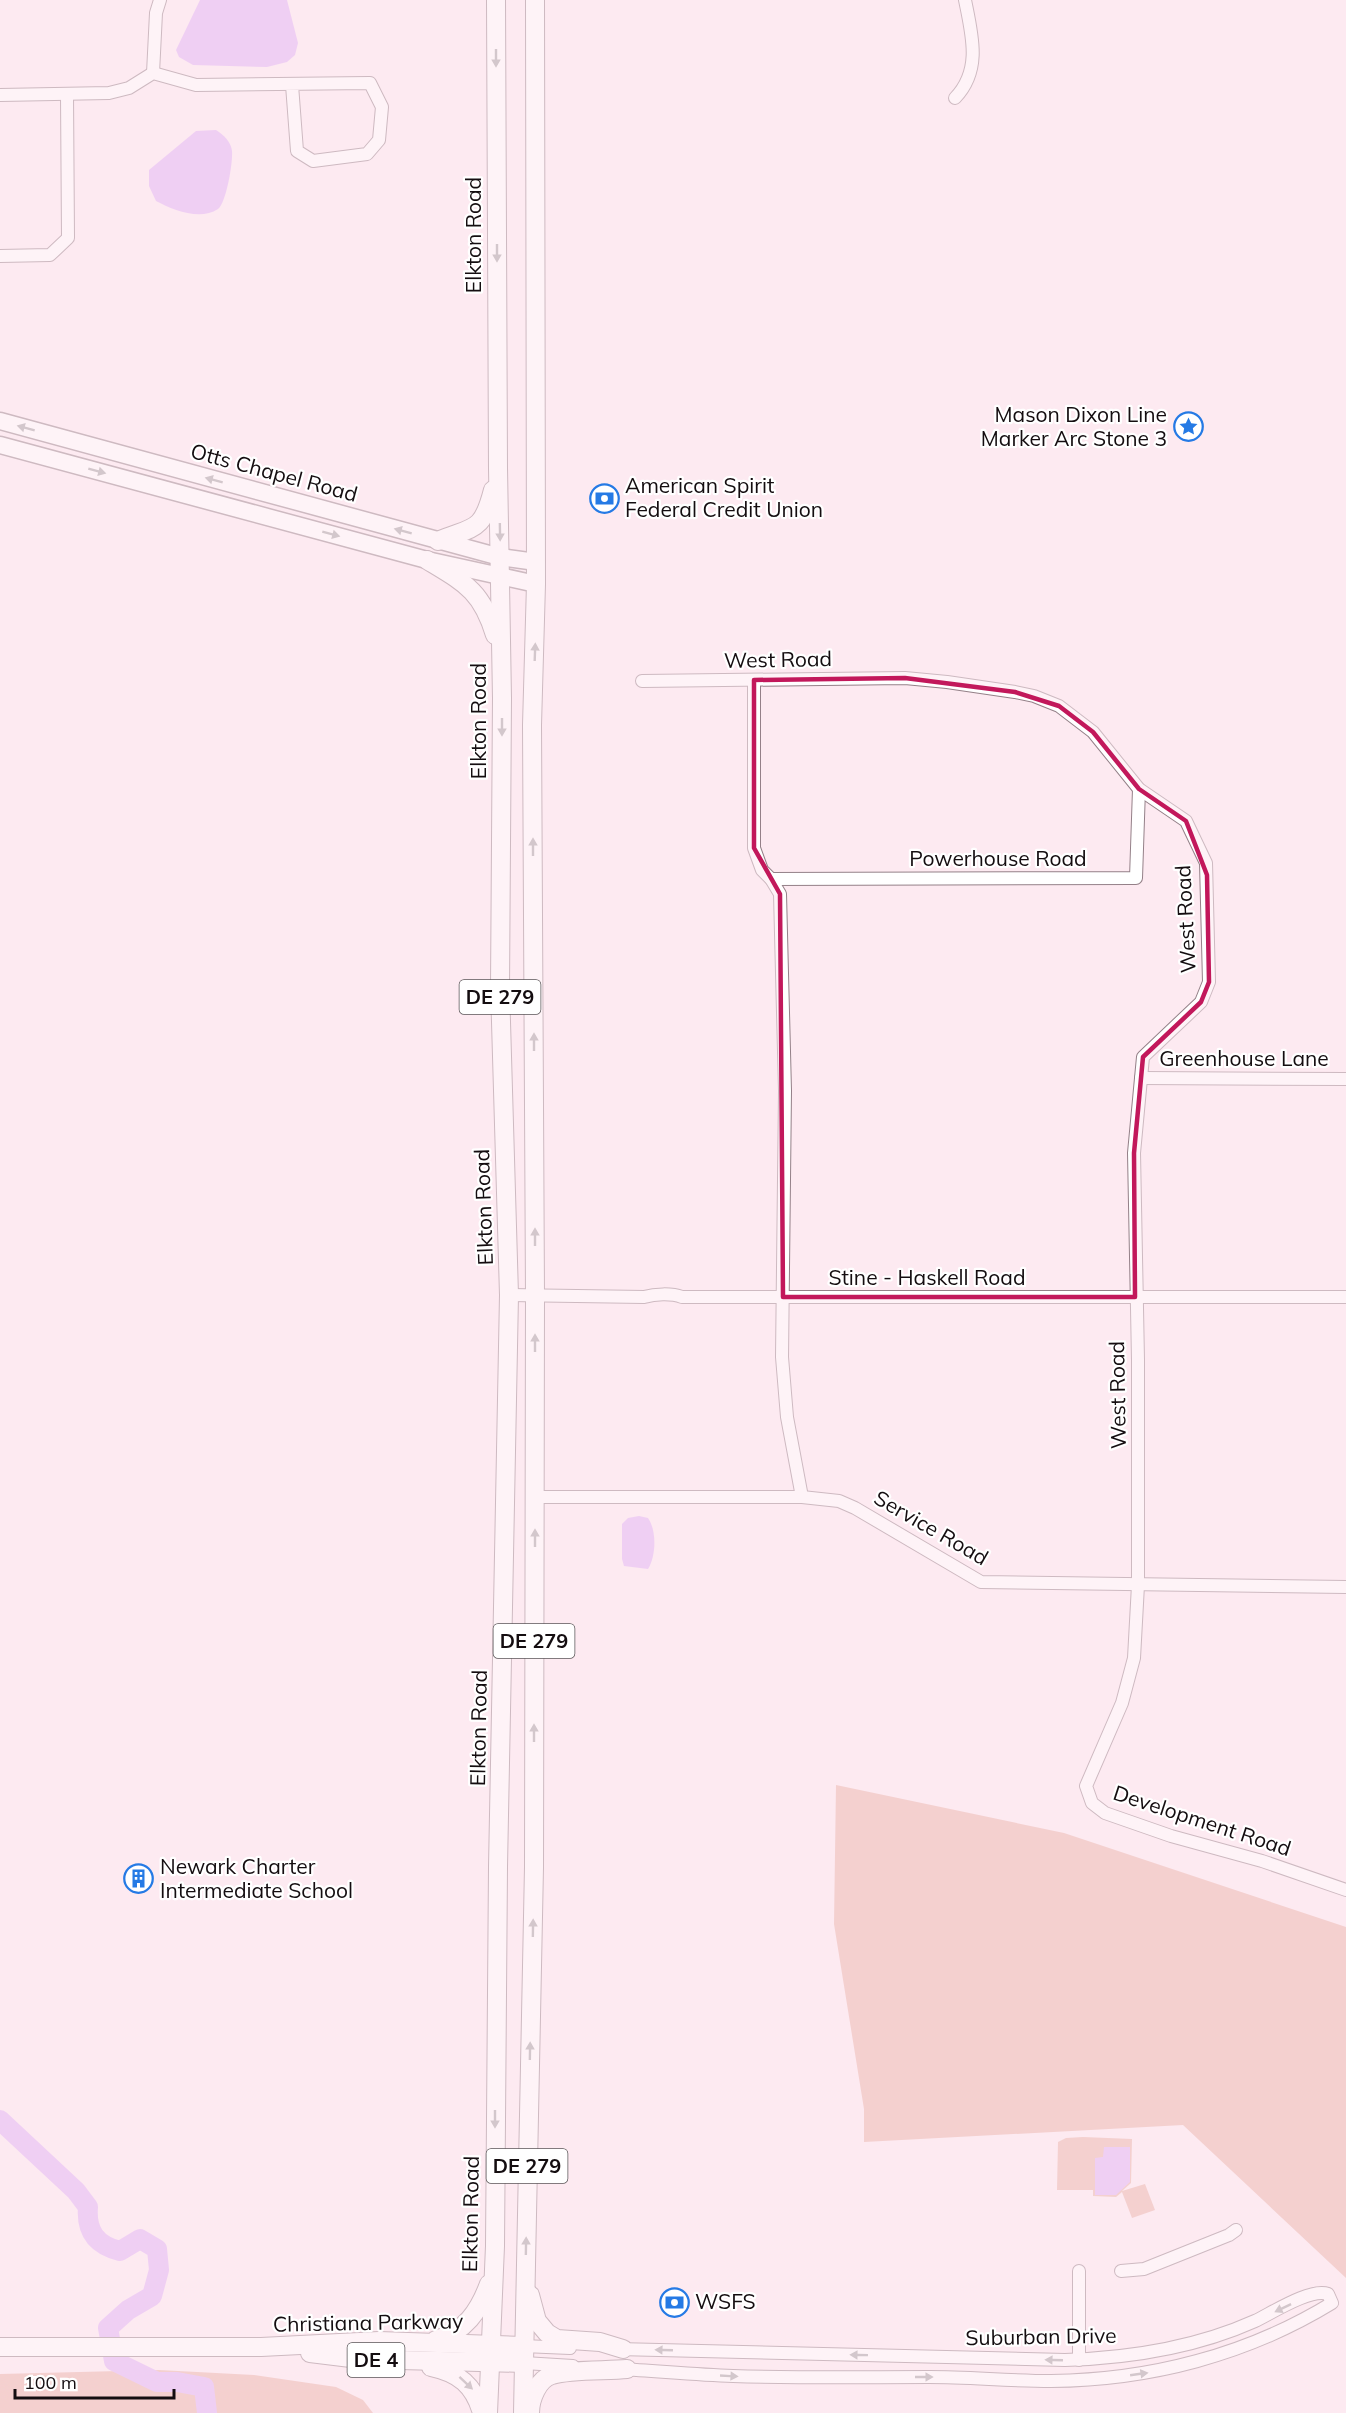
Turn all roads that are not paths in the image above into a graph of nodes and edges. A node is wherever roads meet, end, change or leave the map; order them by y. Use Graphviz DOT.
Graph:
graph roads {
  1 [pos="160,0"];
  2 [pos="496,0"];
  3 [pos="535,0"];
  4 [pos="965,0"];
  5 [pos="153,73"];
  6 [pos="292,85"];
  7 [pos="0,95"];
  8 [pos="67,95"];
  9 [pos="955,98"];
  10 [pos="0,256"];
  11 [pos="0,421"];
  12 [pos="0,445"];
  13 [pos="498,468"];
  14 [pos="438,541"];
  15 [pos="500,557"];
  16 [pos="427,560"];
  17 [pos="536,562"];
  18 [pos="500,576"];
  19 [pos="536,584"];
  20 [pos="501,654"];
  21 [pos="754,680"];
  22 [pos="642,681"];
  23 [pos="1139,789"];
  24 [pos="771,879"];
  25 [pos="1141,1078"];
  26 [pos="1346,1079"];
  27 [pos="509,1295"];
  28 [pos="535,1296"];
  29 [pos="783,1297"];
  30 [pos="1135,1297"];
  31 [pos="1346,1297"];
  32 [pos="535,1497"];
  33 [pos="802,1497"];
  34 [pos="1138,1585"];
  35 [pos="1346,1587"];
  36 [pos="1346,1890"];
  37 [pos="1236,2230"];
  38 [pos="494,2270"];
  39 [pos="1079,2271"];
  40 [pos="1121,2271"];
  41 [pos="525,2276"];
  42 [pos="429,2342"];
  43 [pos="0,2347"];
  44 [pos="261,2347"];
  45 [pos="623,2349"];
  46 [pos="491,2352"];
  47 [pos="523,2354"];
  48 [pos="394,2360"];
  49 [pos="1078,2360"];
  50 [pos="627,2369"];
  51 [pos="482,2413"];
  52 [pos="488,2413"];
  53 [pos="523,2413"];
  54 [pos="530,2413"];
  1 -- 5 [label="street"];
  2 -- 13 [label="main road, Elkton Road / DE 279, one-way"];
  3 -- 17 [label="main road, DE 279"];
  4 -- 9 [label="street"];
  5 -- 6 [label="street"];
  5 -- 8 [label="street"];
  6 -- 6 [label="street"];
  7 -- 8 [label="street"];
  8 -- 10 [label="street"];
  14 -- 11 [label="main road, Otts Chapel Road, one-way"];
  12 -- 16 [label="main road, Otts Chapel Road, one-way"];
  13 -- 14 [label="main road"];
  13 -- 15 [label="main road, Elkton Road / DE 279, one-way"];
  14 -- 15 [label="main road, Otts Chapel Road"];
  15 -- 17 [label="main road, Otts Chapel Road"];
  15 -- 18 [label="main road, Elkton Road / DE 279"];
  16 -- 18 [label="main road, Otts Chapel Road"];
  16 -- 20 [label="main road"];
  17 -- 19 [label="main road, DE 279"];
  18 -- 19 [label="main road, Otts Chapel Road"];
  18 -- 20 [label="main road, Elkton Road / DE 279"];
  28 -- 19 [label="main road, DE 279, one-way"];
  20 -- 27 [label="main road, Elkton Road / DE 279, one-way"];
  21 -- 22 [label="street, West Road"];
  21 -- 23 [label="street, West Road"];
  21 -- 24 [label="street"];
  23 -- 24 [label="street, Powerhouse Road"];
  23 -- 25 [label="street, West Road"];
  24 -- 29 [label="street"];
  25 -- 26 [label="street, Greenhouse Lane"];
  25 -- 30 [label="street, West Road"];
  27 -- 28 [label="street, Stine - Haskell Road"];
  27 -- 38 [label="main road, Elkton Road / DE 279, one-way"];
  28 -- 29 [label="street, Stine - Haskell Road"];
  32 -- 28 [label="main road, DE 279, one-way"];
  29 -- 30 [label="street, Stine - Haskell Road"];
  29 -- 33 [label="street"];
  30 -- 31 [label="street, Stine - Haskell Road"];
  30 -- 34 [label="street, West Road"];
  32 -- 33 [label="street, Service Road"];
  41 -- 32 [label="main road, DE 279, one-way"];
  33 -- 34 [label="street, Service Road"];
  34 -- 35 [label="street, Service Road"];
  34 -- 36 [label="street, Development Road"];
  37 -- 40 [label="street"];
  38 -- 42 [label="main road"];
  38 -- 46 [label="main road, Elkton Road / DE 279"];
  39 -- 49 [label="street"];
  41 -- 45 [label="main road"];
  41 -- 47 [label="main road, DE 279"];
  42 -- 44 [label="main road, Christiana Parkway / DE 4"];
  42 -- 46 [label="main road, Christiana Parkway / DE 4"];
  43 -- 44 [label="main road, DE 4"];
  44 -- 48 [label="main road, Christiana Parkway / DE 4"];
  45 -- 47 [label="street, Suburban Drive"];
  49 -- 45 [label="street, Suburban Drive, one-way"];
  46 -- 47 [label="main road, Christiana Parkway / DE 4"];
  46 -- 48 [label="main road, Christiana Parkway / DE 4"];
  46 -- 52 [label="main road, Elkton Road"];
  47 -- 50 [label="street, Suburban Drive"];
  47 -- 53 [label="main road"];
  48 -- 51 [label="main road, one-way"];
  50 -- 49 [label="street, Suburban Drive, one-way"];
  50 -- 54 [label="main road"];
}
